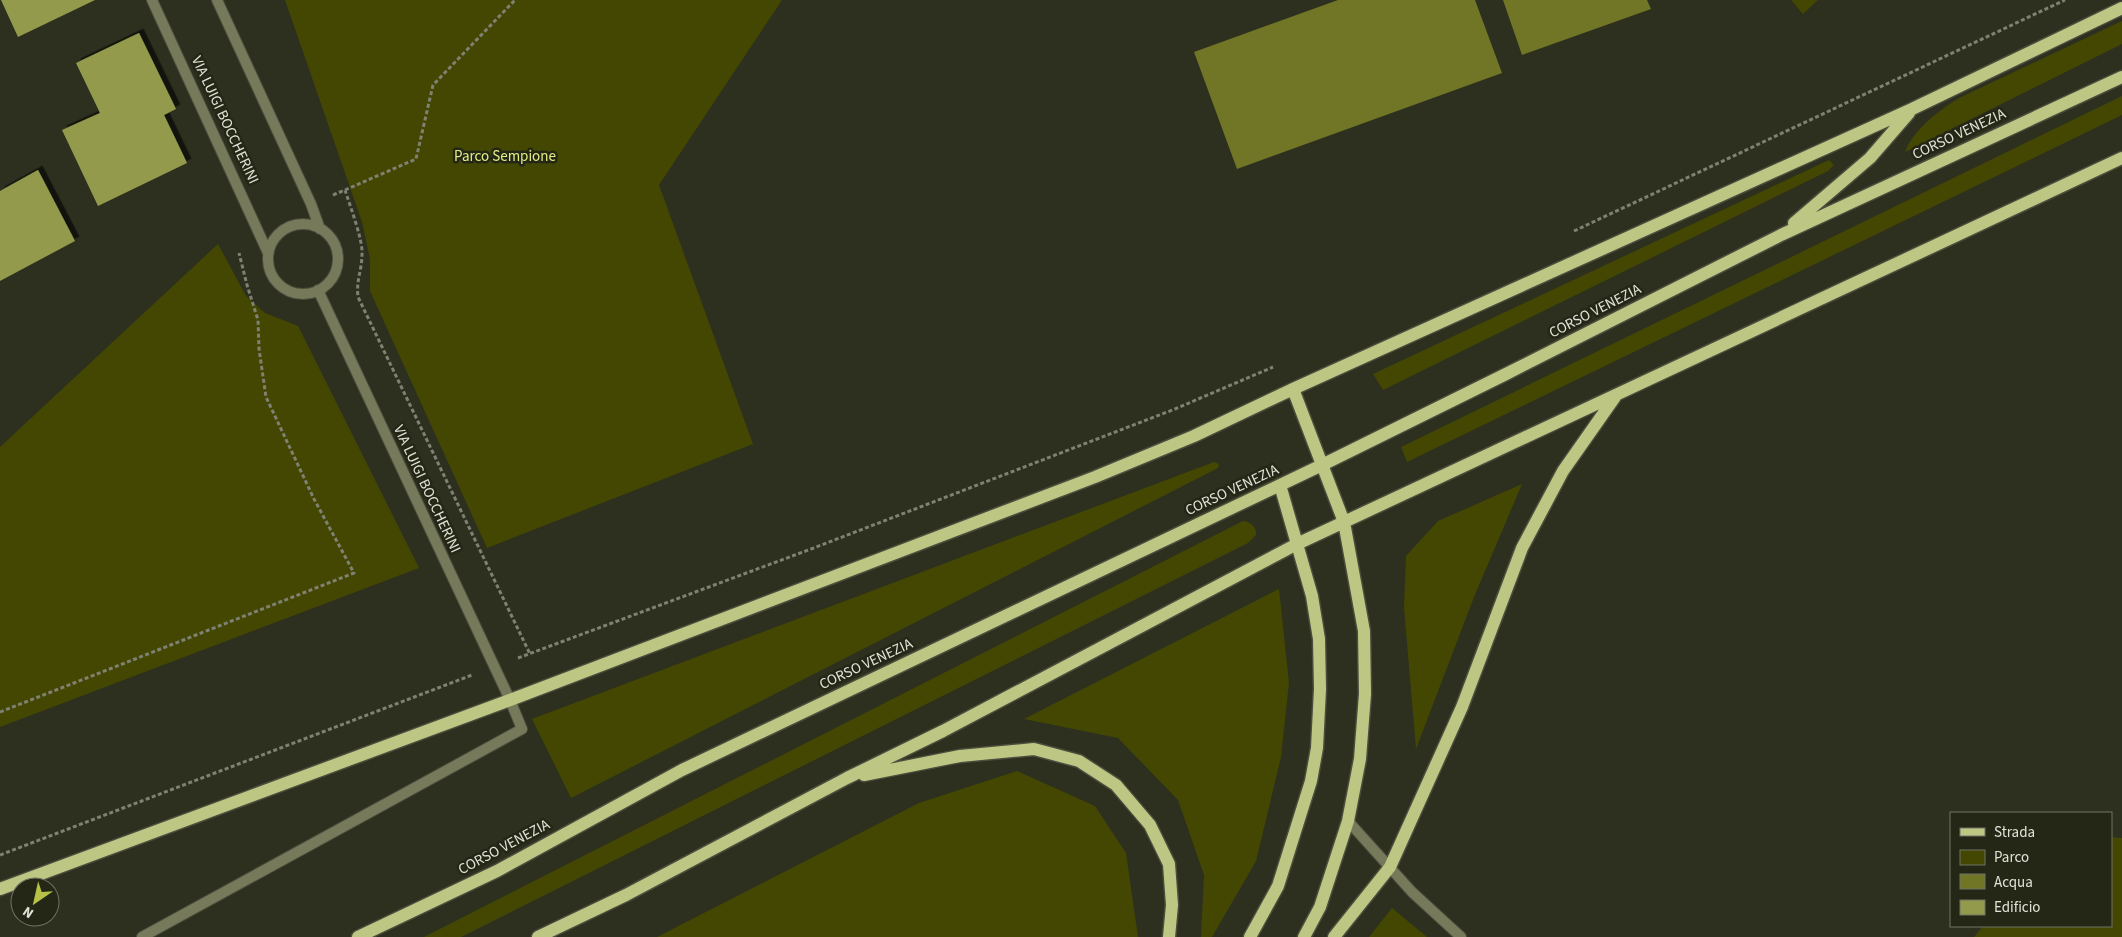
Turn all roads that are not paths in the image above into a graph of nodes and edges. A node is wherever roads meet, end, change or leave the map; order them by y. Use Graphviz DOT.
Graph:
graph roads {
  1 [pos="152,0"];
  2 [pos="217,0"];
  3 [pos="2122,8"];
  4 [pos="2122,77"];
  5 [pos="1912,109"];
  6 [pos="2122,158"];
  7 [pos="320,229"];
  8 [pos="1781,235"];
  9 [pos="268,253"];
  10 [pos="318,290"];
  11 [pos="1293,389"];
  12 [pos="1615,396"];
  13 [pos="1322,465"];
  14 [pos="1280,486"];
  15 [pos="1344,522"];
  16 [pos="1297,544"];
  17 [pos="510,700"];
  18 [pos="846,778"];
  19 [pos="1348,821"];
  20 [pos="1390,867"];
  21 [pos="0,889"];
  22 [pos="142,937"];
  23 [pos="358,937"];
  24 [pos="538,937"];
  25 [pos="1169,937"];
  26 [pos="1250,937"];
  27 [pos="1304,937"];
  28 [pos="1334,937"];
  29 [pos="1461,937"];
  1 -- 9 [label="street, VIA LUIGI BOCCHERINI"];
  2 -- 7 [label="street"];
  3 -- 5 [label="main road"];
  4 -- 8 [label="main road, CORSO VENEZIA"];
  5 -- 8 [label="main road"];
  5 -- 11 [label="main road"];
  6 -- 12 [label="main road"];
  7 -- 9 [label="street"];
  7 -- 10 [label="street"];
  8 -- 13 [label="main road, CORSO VENEZIA"];
  9 -- 10 [label="street"];
  10 -- 17 [label="street, VIA LUIGI BOCCHERINI"];
  11 -- 13 [label="main road"];
  11 -- 17 [label="main road"];
  12 -- 15 [label="main road"];
  12 -- 20 [label="main road"];
  13 -- 14 [label="main road, CORSO VENEZIA"];
  13 -- 15 [label="main road"];
  14 -- 16 [label="main road"];
  14 -- 23 [label="main road, CORSO VENEZIA"];
  15 -- 16 [label="main road"];
  15 -- 19 [label="main road"];
  16 -- 18 [label="main road"];
  16 -- 26 [label="main road"];
  17 -- 21 [label="main road"];
  17 -- 22 [label="street, VIA LUIGI BOCCHERINI"];
  18 -- 24 [label="main road"];
  18 -- 25 [label="main road"];
  19 -- 20 [label="street"];
  19 -- 27 [label="main road"];
  20 -- 28 [label="main road"];
  20 -- 29 [label="street"];
}
